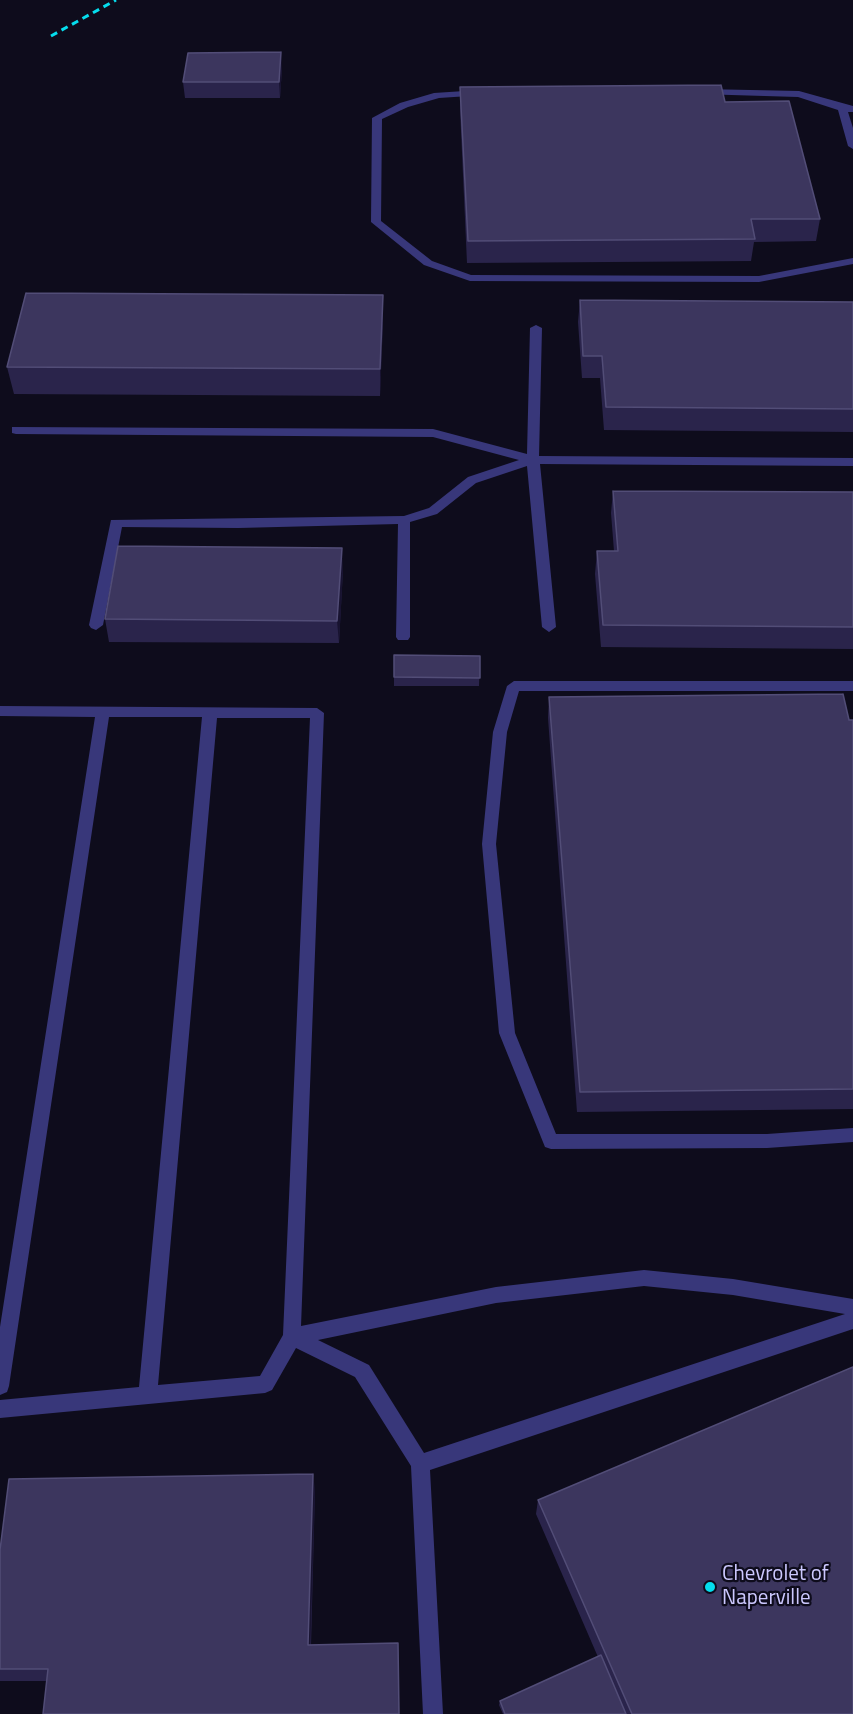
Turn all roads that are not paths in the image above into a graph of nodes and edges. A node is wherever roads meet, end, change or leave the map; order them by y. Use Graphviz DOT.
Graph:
graph roads {
  1 [pos="690,92"];
  2 [pos="492,93"];
  3 [pos="847,109"];
  4 [pos="853,147"];
  5 [pos="853,261"];
  6 [pos="536,328"];
  7 [pos="16,430"];
  8 [pos="534,460"];
  9 [pos="853,462"];
  10 [pos="404,520"];
  11 [pos="96,625"];
  12 [pos="549,627"];
  13 [pos="403,637"];
  14 [pos="853,686"];
  15 [pos="0,711"];
  16 [pos="103,711"];
  17 [pos="210,712"];
  18 [pos="853,1136"];
  19 [pos="853,1307"];
  20 [pos="853,1320"];
  21 [pos="292,1336"];
  22 [pos="0,1386"];
  23 [pos="148,1395"];
  24 [pos="0,1410"];
  25 [pos="420,1464"];
  26 [pos="433,1714"];
  1 -- 3 [label="lane"];
  2 -- 5 [label="lane"];
  3 -- 4 [label="lane"];
  6 -- 8 [label="lane"];
  7 -- 8 [label="lane"];
  8 -- 9 [label="lane"];
  8 -- 10 [label="lane"];
  8 -- 12 [label="lane"];
  10 -- 11 [label="lane"];
  10 -- 13 [label="lane"];
  14 -- 18 [label="lane"];
  15 -- 16 [label="lane"];
  16 -- 17 [label="lane"];
  16 -- 22 [label="lane"];
  17 -- 21 [label="lane"];
  17 -- 23 [label="lane"];
  19 -- 21 [label="lane"];
  20 -- 25 [label="lane"];
  21 -- 23 [label="lane"];
  21 -- 25 [label="lane"];
  23 -- 24 [label="lane"];
  25 -- 26 [label="lane"];
}
